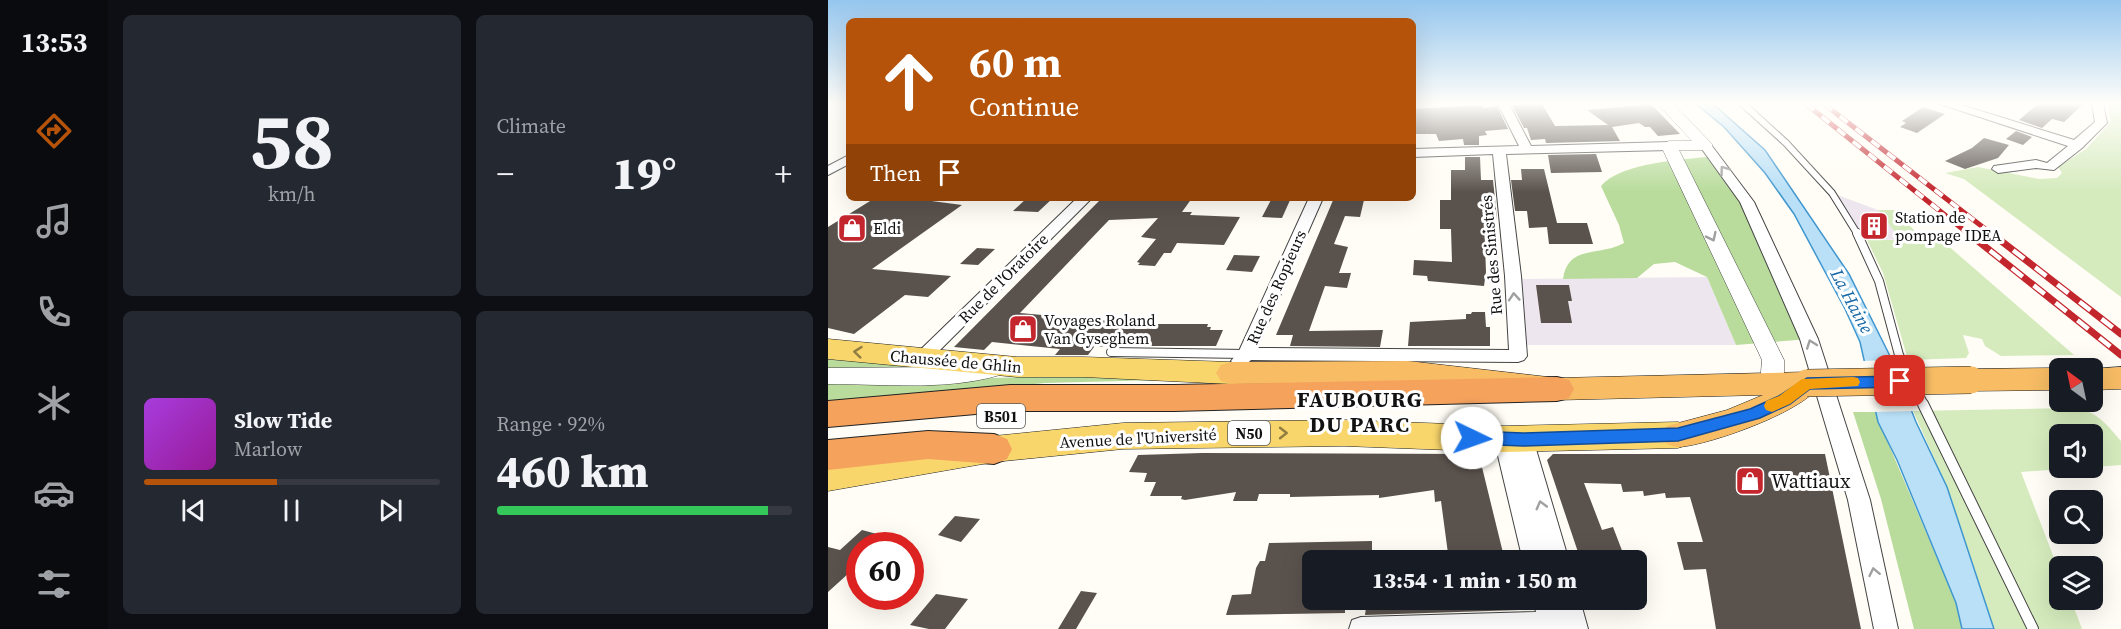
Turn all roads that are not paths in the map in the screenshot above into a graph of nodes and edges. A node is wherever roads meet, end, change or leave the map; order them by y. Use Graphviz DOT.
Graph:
graph roads {
  1 [pos="1518,133"];
  2 [pos="1694,133"];
  3 [pos="1775,133"];
  4 [pos="2040,133"];
  5 [pos="2090,133"];
  6 [pos="1705,145"];
  7 [pos="2078,145"];
  8 [pos="1669,146"];
  9 [pos="1499,150"];
  10 [pos="1527,150"];
  11 [pos="1416,153"];
  12 [pos="846,161"];
  13 [pos="1998,169"];
  14 [pos="828,171"];
  15 [pos="1081,201"];
  16 [pos="1315,201"];
  17 [pos="828,349"];
  18 [pos="1111,352"];
  19 [pos="921,359"];
  20 [pos="1238,364"];
  21 [pos="1017,367"];
  22 [pos="828,376"];
  23 [pos="2121,378"];
  24 [pos="2049,379"];
  25 [pos="2103,379"];
  26 [pos="1807,383"];
  27 [pos="1772,384"];
  28 [pos="1557,389"];
  29 [pos="1174,398"];
  30 [pos="828,414"];
  31 [pos="828,432"];
  32 [pos="1678,435"];
  33 [pos="1514,439"];
  34 [pos="994,449"];
  35 [pos="828,455"];
  36 [pos="828,477"];
  37 [pos="1533,550"];
  38 [pos="1553,550"];
  39 [pos="1548,610"];
  40 [pos="1571,610"];
  41 [pos="1552,627"];
  42 [pos="1361,629"];
  43 [pos="1576,629"];
  44 [pos="1886,629"];
  45 [pos="2033,629"];
  1 -- 10 [label="street"];
  2 -- 6 [label="street"];
  3 -- 45 [label="lane"];
  4 -- 7 [label="street"];
  5 -- 7 [label="street"];
  6 -- 8 [label="street"];
  44 -- 6 [label="street, one-way"];
  7 -- 13 [label="street"];
  8 -- 10 [label="street"];
  8 -- 27 [label="street, one-way"];
  9 -- 10 [label="street"];
  9 -- 11 [label="street"];
  20 -- 9 [label="street, Rue des Sinistrés, one-way"];
  12 -- 14 [label="street"];
  15 -- 19 [label="street, Rue de l'Oratoire"];
  16 -- 20 [label="street, Rue des Ropieurs"];
  19 -- 17 [label="main road, Chaussée de Ghlin, one-way"];
  18 -- 20 [label="lane"];
  19 -- 21 [label="main road, Chaussée de Ghlin"];
  20 -- 21 [label="main road, Chaussée de Ghlin"];
  20 -- 28 [label="highway"];
  21 -- 22 [label="street"];
  23 -- 25 [label="highway"];
  24 -- 26 [label="highway, bridge"];
  26 -- 27 [label="highway"];
  26 -- 32 [label="highway, N50"];
  27 -- 28 [label="highway"];
  28 -- 29 [label="highway, B501"];
  29 -- 30 [label="highway, B501"];
  29 -- 31 [label="highway, B501"];
  32 -- 33 [label="main road, Avenue de l'Université / N50"];
  34 -- 33 [label="main road, Avenue de l'Université / N50, one-way"];
  33 -- 37 [label="street"];
  38 -- 33 [label="street, one-way"];
  34 -- 35 [label="highway"];
  34 -- 36 [label="main road, N50"];
  39 -- 41 [label="street"];
  40 -- 43 [label="street"];
  41 -- 42 [label="street"];
}
